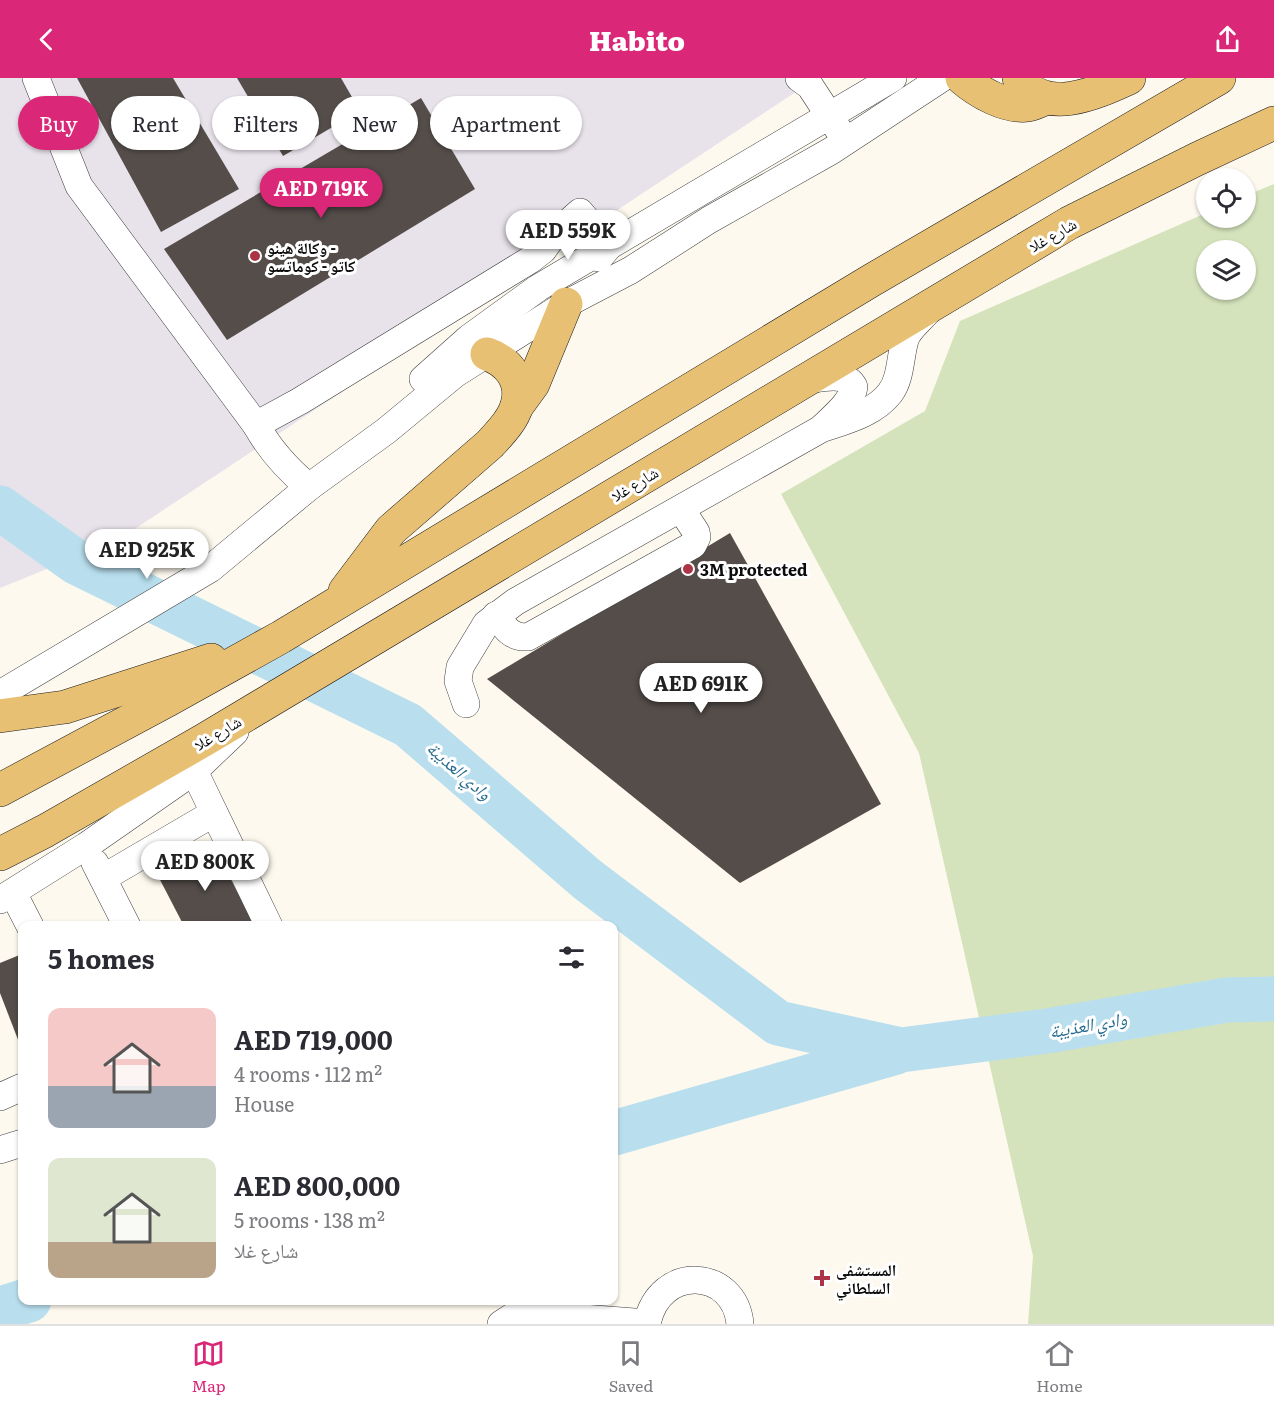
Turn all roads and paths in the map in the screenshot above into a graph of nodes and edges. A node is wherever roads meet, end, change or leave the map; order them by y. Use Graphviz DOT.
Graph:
graph roads {
  1 [pos="36,78"];
  2 [pos="799,78"];
  3 [pos="893,78"];
  4 [pos="942,78"];
  5 [pos="962,78"];
  6 [pos="1019,78"];
  7 [pos="1129,78"];
  8 [pos="1219,78"];
  9 [pos="1046,98"];
  10 [pos="829,115"];
  11 [pos="1274,123"];
  12 [pos="846,141"];
  13 [pos="609,246"];
  14 [pos="566,304"];
  15 [pos="932,305"];
  16 [pos="487,354"];
  17 [pos="807,380"];
  18 [pos="517,406"];
  19 [pos="256,425"];
  20 [pos="821,429"];
  21 [pos="309,487"];
  22 [pos="681,508"];
  23 [pos="335,604"];
  24 [pos="496,615"];
  25 [pos="281,637"];
  26 [pos="0,694"];
  27 [pos="264,704"];
  28 [pos="466,704"];
  29 [pos="0,716"];
  30 [pos="194,771"];
  31 [pos="0,790"];
  32 [pos="214,813"];
  33 [pos="87,846"];
  34 [pos="0,854"];
  35 [pos="103,878"];
  36 [pos="6,897"];
  37 [pos="26,921"];
  38 [pos="124,921"];
  39 [pos="267,921"];
  40 [pos="18,1090"];
  41 [pos="0,1097"];
  42 [pos="18,1144"];
  43 [pos="0,1150"];
  44 [pos="501,1324"];
  45 [pos="647,1324"];
  46 [pos="740,1324"];
  1 -- 19 [label="street"];
  2 -- 10 [label="street"];
  3 -- 10 [label="street"];
  4 -- 12 [label="street"];
  5 -- 9 [label="main road"];
  6 -- 9 [label="main road"];
  7 -- 9 [label="main road"];
  8 -- 23 [label="main road"];
  10 -- 12 [label="street"];
  10 -- 13 [label="street"];
  11 -- 15 [label="main road, شارع غلا"];
  12 -- 14 [label="street"];
  13 -- 14 [label="street"];
  13 -- 19 [label="street"];
  13 -- 21 [label="street"];
  14 -- 16 [label="street"];
  14 -- 18 [label="main road"];
  15 -- 17 [label="main road, شارع غلا"];
  15 -- 20 [label="street"];
  16 -- 18 [label="main road"];
  16 -- 21 [label="street"];
  17 -- 20 [label="street"];
  17 -- 27 [label="main road, شارع غلا"];
  18 -- 23 [label="main road"];
  19 -- 21 [label="street"];
  20 -- 22 [label="street"];
  21 -- 26 [label="street"];
  22 -- 24 [label="street"];
  22 -- 24 [label="street"];
  23 -- 25 [label="main road"];
  24 -- 28 [label="street"];
  25 -- 29 [label="main road"];
  25 -- 31 [label="main road"];
  27 -- 30 [label="street"];
  27 -- 34 [label="main road, شارع غلا"];
  30 -- 32 [label="street"];
  30 -- 33 [label="street"];
  32 -- 35 [label="street"];
  32 -- 39 [label="street"];
  33 -- 35 [label="street"];
  33 -- 36 [label="street"];
  35 -- 38 [label="street"];
  36 -- 37 [label="street"];
  40 -- 41 [label="street"];
  42 -- 43 [label="street"];
  44 -- 45 [label="street"];
  45 -- 46 [label="street"];
}
